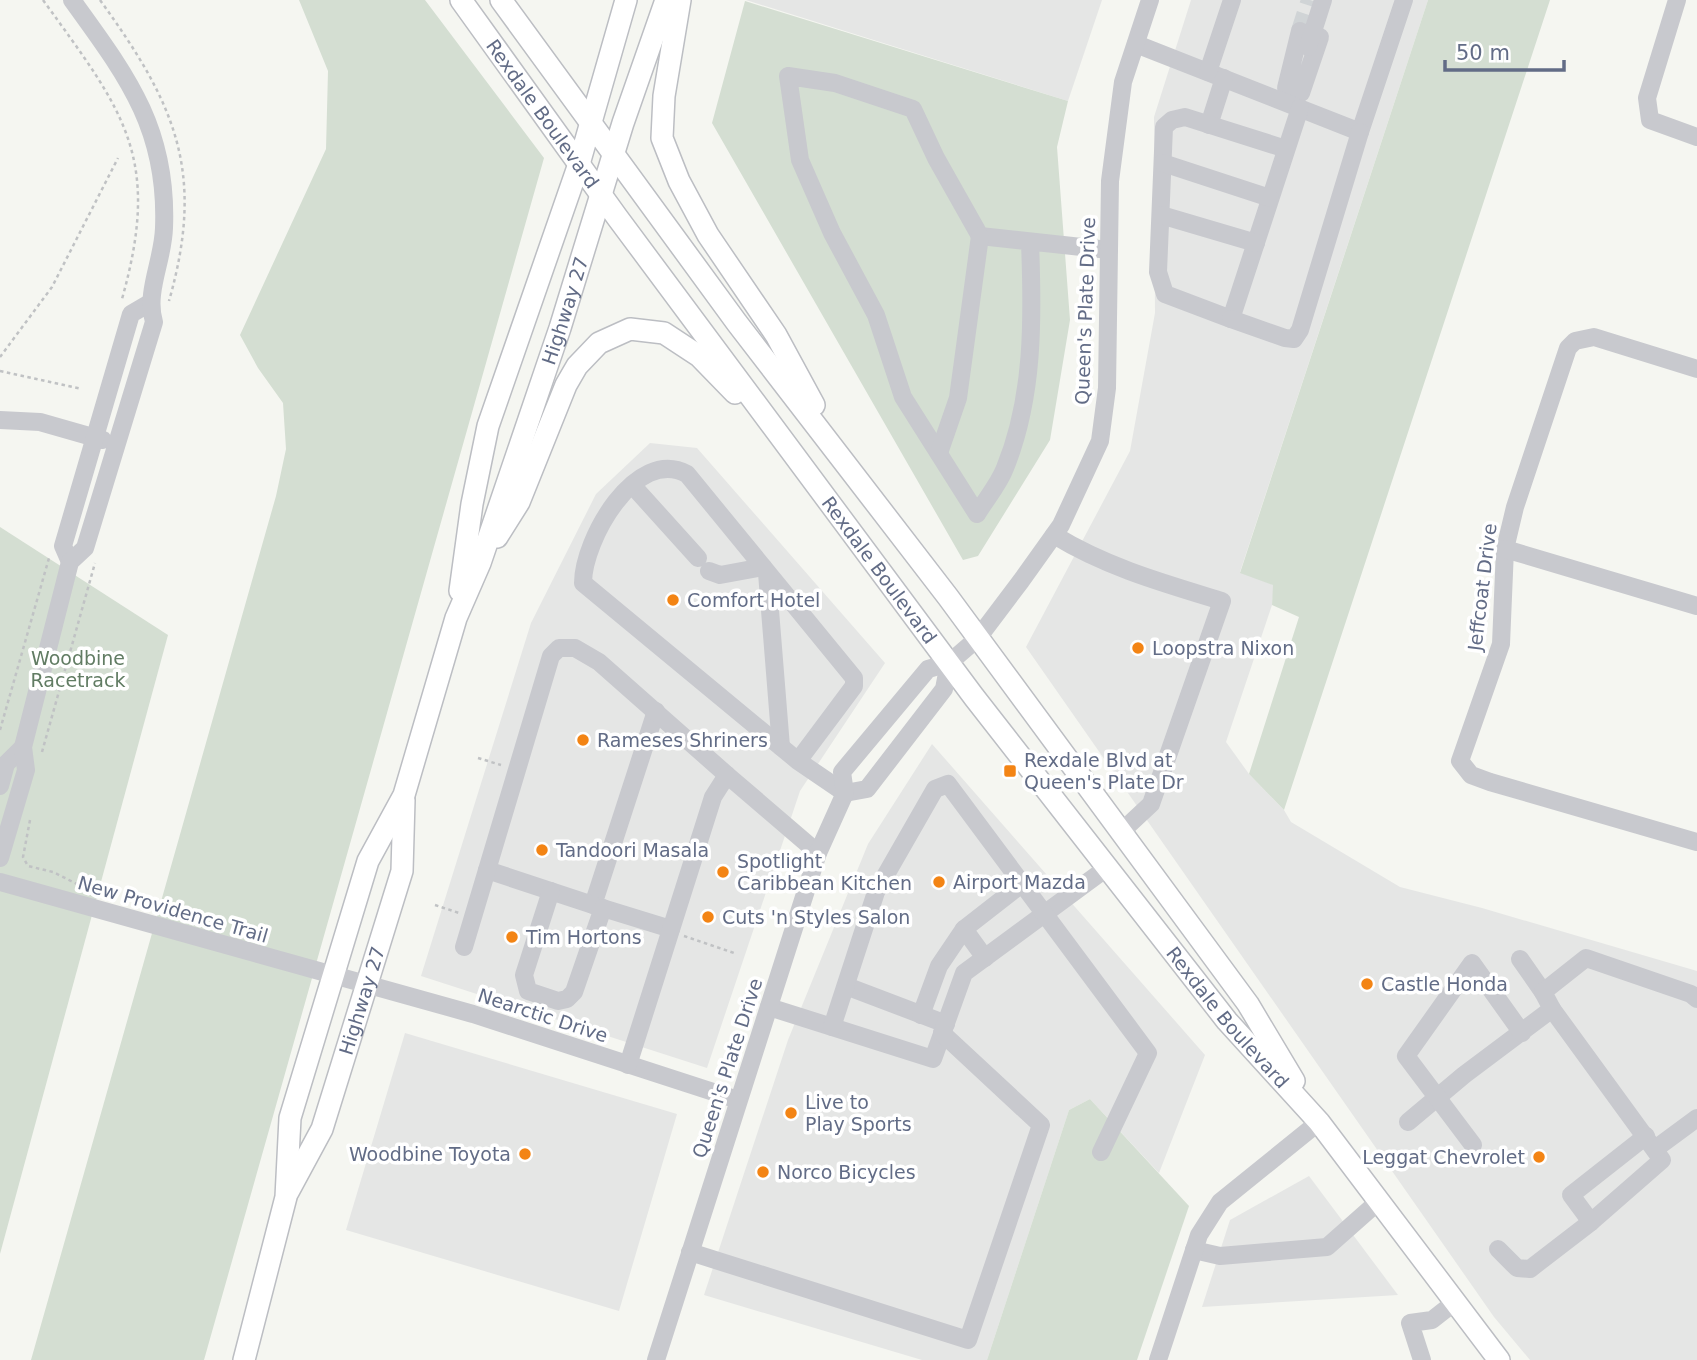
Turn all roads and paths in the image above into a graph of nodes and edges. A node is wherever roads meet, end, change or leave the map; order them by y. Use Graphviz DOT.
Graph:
graph roads {
  1 [pos="43,0"];
  2 [pos="72,0"];
  3 [pos="461,0"];
  4 [pos="501,0"];
  5 [pos="626,0"];
  6 [pos="666,0"];
  7 [pos="680,0"];
  8 [pos="1150,0"];
  9 [pos="1232,0"];
  10 [pos="1323,0"];
  11 [pos="1404,0"];
  12 [pos="1677,0"];
  13 [pos="1300,31"];
  14 [pos="1320,37"];
  15 [pos="1136,44"];
  16 [pos="1216,75"];
  17 [pos="1294,103"];
  18 [pos="591,123"];
  19 [pos="1209,125"];
  20 [pos="1360,132"];
  21 [pos="1697,137"];
  22 [pos="1286,149"];
  23 [pos="614,156"];
  24 [pos="118,158"];
  25 [pos="579,163"];
  26 [pos="1163,163"];
  27 [pos="602,196"];
  28 [pos="1270,198"];
  29 [pos="1161,215"];
  30 [pos="980,236"];
  31 [pos="1030,243"];
  32 [pos="1256,243"];
  33 [pos="1109,250"];
  34 [pos="122,300"];
  35 [pos="148,304"];
  36 [pos="1231,318"];
  37 [pos="0,357"];
  38 [pos="1697,369"];
  39 [pos="0,371"];
  40 [pos="82,389"];
  41 [pos="763,413"];
  42 [pos="0,420"];
  43 [pos="94,437"];
  44 [pos="117,443"];
  45 [pos="939,453"];
  46 [pos="843,459"];
  47 [pos="633,486"];
  48 [pos="1054,535"];
  49 [pos="51,549"];
  50 [pos="1505,550"];
  51 [pos="70,562"];
  52 [pos="96,562"];
  53 [pos="480,562"];
  54 [pos="765,570"];
  55 [pos="1697,606"];
  56 [pos="456,618"];
  57 [pos="978,638"];
  58 [pos="949,663"];
  59 [pos="656,712"];
  60 [pos="0,730"];
  61 [pos="23,747"];
  62 [pos="781,747"];
  63 [pos="41,756"];
  64 [pos="478,758"];
  65 [pos="798,761"];
  66 [pos="517,770"];
  67 [pos="727,775"];
  68 [pos="0,786"];
  69 [pos="845,793"];
  70 [pos="404,795"];
  71 [pos="30,818"];
  72 [pos="1121,832"];
  73 [pos="1697,842"];
  74 [pos="818,853"];
  75 [pos="0,858"];
  76 [pos="1108,867"];
  77 [pos="487,870"];
  78 [pos="0,882"];
  79 [pos="1023,883"];
  80 [pos="84,887"];
  81 [pos="551,891"];
  82 [pos="435,905"];
  83 [pos="598,906"];
  84 [pos="1045,913"];
  85 [pos="473,917"];
  86 [pos="964,929"];
  87 [pos="671,930"];
  88 [pos="464,947"];
  89 [pos="734,953"];
  90 [pos="985,958"];
  91 [pos="1520,959"];
  92 [pos="334,976"];
  93 [pos="366,984"];
  94 [pos="846,986"];
  95 [pos="1543,992"];
  96 [pos="1697,999"];
  97 [pos="769,1007"];
  98 [pos="1552,1009"];
  99 [pos="920,1014"];
  100 [pos="832,1027"];
  101 [pos="944,1028"];
  102 [pos="1522,1033"];
  103 [pos="628,1065"];
  104 [pos="1437,1097"];
  105 [pos="738,1100"];
  106 [pos="1697,1118"];
  107 [pos="1319,1122"];
  108 [pos="1408,1122"];
  109 [pos="1651,1143"];
  110 [pos="1473,1145"];
  111 [pos="1101,1152"];
  112 [pos="286,1197"];
  113 [pos="1379,1201"];
  114 [pos="1591,1222"];
  115 [pos="1498,1248"];
  116 [pos="1194,1250"];
  117 [pos="690,1252"];
  118 [pos="1455,1302"];
  119 [pos="244,1360"];
  120 [pos="656,1360"];
  121 [pos="1158,1360"];
  122 [pos="1422,1360"];
  123 [pos="1499,1360"];
  1 -- 34 [label="path"];
  2 -- 35 [label="street"];
  3 -- 25 [label="main road, Rexdale Boulevard"];
  4 -- 18 [label="main road, Rexdale Boulevard"];
  5 -- 18 [label="main road, Highway 27"];
  6 -- 23 [label="main road, Highway 27"];
  7 -- 46 [label="main road"];
  8 -- 15 [label="street, Queen's Plate Drive"];
  9 -- 16 [label="street"];
  10 -- 17 [label="street"];
  11 -- 20 [label="street"];
  12 -- 21 [label="street"];
  13 -- 17 [label="street"];
  14 -- 17 [label="street"];
  15 -- 16 [label="street"];
  15 -- 33 [label="street, Queen's Plate Drive"];
  16 -- 17 [label="street"];
  16 -- 19 [label="street"];
  17 -- 20 [label="street"];
  17 -- 22 [label="street"];
  18 -- 23 [label="main road, Rexdale Boulevard"];
  18 -- 25 [label="main road, Highway 27"];
  19 -- 22 [label="street"];
  19 -- 26 [label="street"];
  20 -- 36 [label="street"];
  22 -- 28 [label="street"];
  23 -- 27 [label="main road, Highway 27"];
  23 -- 46 [label="main road, Rexdale Boulevard"];
  24 -- 37 [label="path"];
  25 -- 27 [label="main road, Rexdale Boulevard"];
  25 -- 56 [label="main road, Highway 27"];
  26 -- 28 [label="street"];
  26 -- 29 [label="street"];
  27 -- 41 [label="main road, Rexdale Boulevard"];
  27 -- 53 [label="main road, Highway 27"];
  28 -- 32 [label="street"];
  29 -- 32 [label="street"];
  29 -- 36 [label="street"];
  30 -- 31 [label="street"];
  30 -- 45 [label="street"];
  30 -- 45 [label="street"];
  31 -- 33 [label="street"];
  31 -- 45 [label="street"];
  32 -- 36 [label="street"];
  33 -- 48 [label="street, Queen's Plate Drive"];
  35 -- 43 [label="street"];
  35 -- 44 [label="street"];
  38 -- 50 [label="street, Jeffcoat Drive"];
  39 -- 40 [label="path"];
  41 -- 53 [label="main road"];
  41 -- 58 [label="main road, Rexdale Boulevard"];
  42 -- 43 [label="street"];
  43 -- 44 [label="street"];
  43 -- 51 [label="street"];
  44 -- 51 [label="street"];
  46 -- 57 [label="main road, Rexdale Boulevard"];
  47 -- 54 [label="street"];
  47 -- 54 [label="street"];
  47 -- 62 [label="street"];
  48 -- 57 [label="street, Queen's Plate Drive"];
  48 -- 72 [label="street"];
  49 -- 60 [label="path"];
  50 -- 55 [label="street"];
  50 -- 73 [label="street, Jeffcoat Drive"];
  51 -- 61 [label="street"];
  52 -- 63 [label="path"];
  53 -- 56 [label="main road, Highway 27"];
  54 -- 62 [label="street"];
  54 -- 65 [label="street"];
  56 -- 70 [label="main road, Highway 27"];
  57 -- 58 [label="street, Queen's Plate Drive"];
  57 -- 72 [label="main road, Rexdale Boulevard"];
  58 -- 69 [label="street"];
  58 -- 69 [label="street, Queen's Plate Drive"];
  58 -- 76 [label="main road, Rexdale Boulevard"];
  59 -- 66 [label="street"];
  59 -- 67 [label="street"];
  59 -- 83 [label="street"];
  61 -- 68 [label="street"];
  61 -- 75 [label="street"];
  62 -- 65 [label="street"];
  64 -- 66 [label="path"];
  65 -- 69 [label="street"];
  66 -- 77 [label="street"];
  67 -- 74 [label="street"];
  67 -- 87 [label="street"];
  69 -- 74 [label="street, Queen's Plate Drive"];
  70 -- 92 [label="main road, Highway 27"];
  70 -- 93 [label="main road, Highway 27"];
  71 -- 80 [label="path"];
  72 -- 107 [label="main road, Rexdale Boulevard"];
  74 -- 97 [label="street, Queen's Plate Drive"];
  76 -- 84 [label="street"];
  76 -- 107 [label="main road, Rexdale Boulevard"];
  77 -- 81 [label="street"];
  77 -- 85 [label="street"];
  78 -- 92 [label="street, New Providence Trail"];
  79 -- 84 [label="street"];
  79 -- 86 [label="street"];
  79 -- 94 [label="street"];
  81 -- 83 [label="street"];
  81 -- 83 [label="street"];
  82 -- 85 [label="path"];
  83 -- 87 [label="street"];
  84 -- 90 [label="street"];
  84 -- 111 [label="street"];
  85 -- 88 [label="street"];
  86 -- 90 [label="street"];
  86 -- 99 [label="street"];
  87 -- 89 [label="path"];
  87 -- 103 [label="street"];
  90 -- 101 [label="street"];
  91 -- 95 [label="street"];
  92 -- 93 [label="street, Nearctic Drive"];
  92 -- 112 [label="main road, Highway 27"];
  93 -- 103 [label="street, Nearctic Drive"];
  93 -- 112 [label="main road, Highway 27"];
  94 -- 99 [label="street"];
  94 -- 100 [label="street"];
  95 -- 96 [label="street"];
  95 -- 98 [label="street"];
  97 -- 100 [label="street"];
  97 -- 105 [label="street, Queen's Plate Drive"];
  98 -- 102 [label="street"];
  98 -- 109 [label="street"];
  99 -- 101 [label="street"];
  100 -- 101 [label="street"];
  101 -- 117 [label="street"];
  102 -- 104 [label="street"];
  102 -- 104 [label="street"];
  103 -- 105 [label="street, Nearctic Drive"];
  104 -- 108 [label="street"];
  104 -- 110 [label="street"];
  105 -- 117 [label="street, Queen's Plate Drive"];
  106 -- 109 [label="street"];
  107 -- 113 [label="main road, Rexdale Boulevard"];
  107 -- 116 [label="street"];
  109 -- 114 [label="street"];
  109 -- 114 [label="street"];
  112 -- 119 [label="main road, Highway 27"];
  113 -- 116 [label="street"];
  113 -- 118 [label="main road, Rexdale Boulevard"];
  114 -- 115 [label="street"];
  116 -- 121 [label="street"];
  117 -- 120 [label="street, Queen's Plate Drive"];
  118 -- 122 [label="street"];
  118 -- 123 [label="main road, Rexdale Boulevard"];
}
